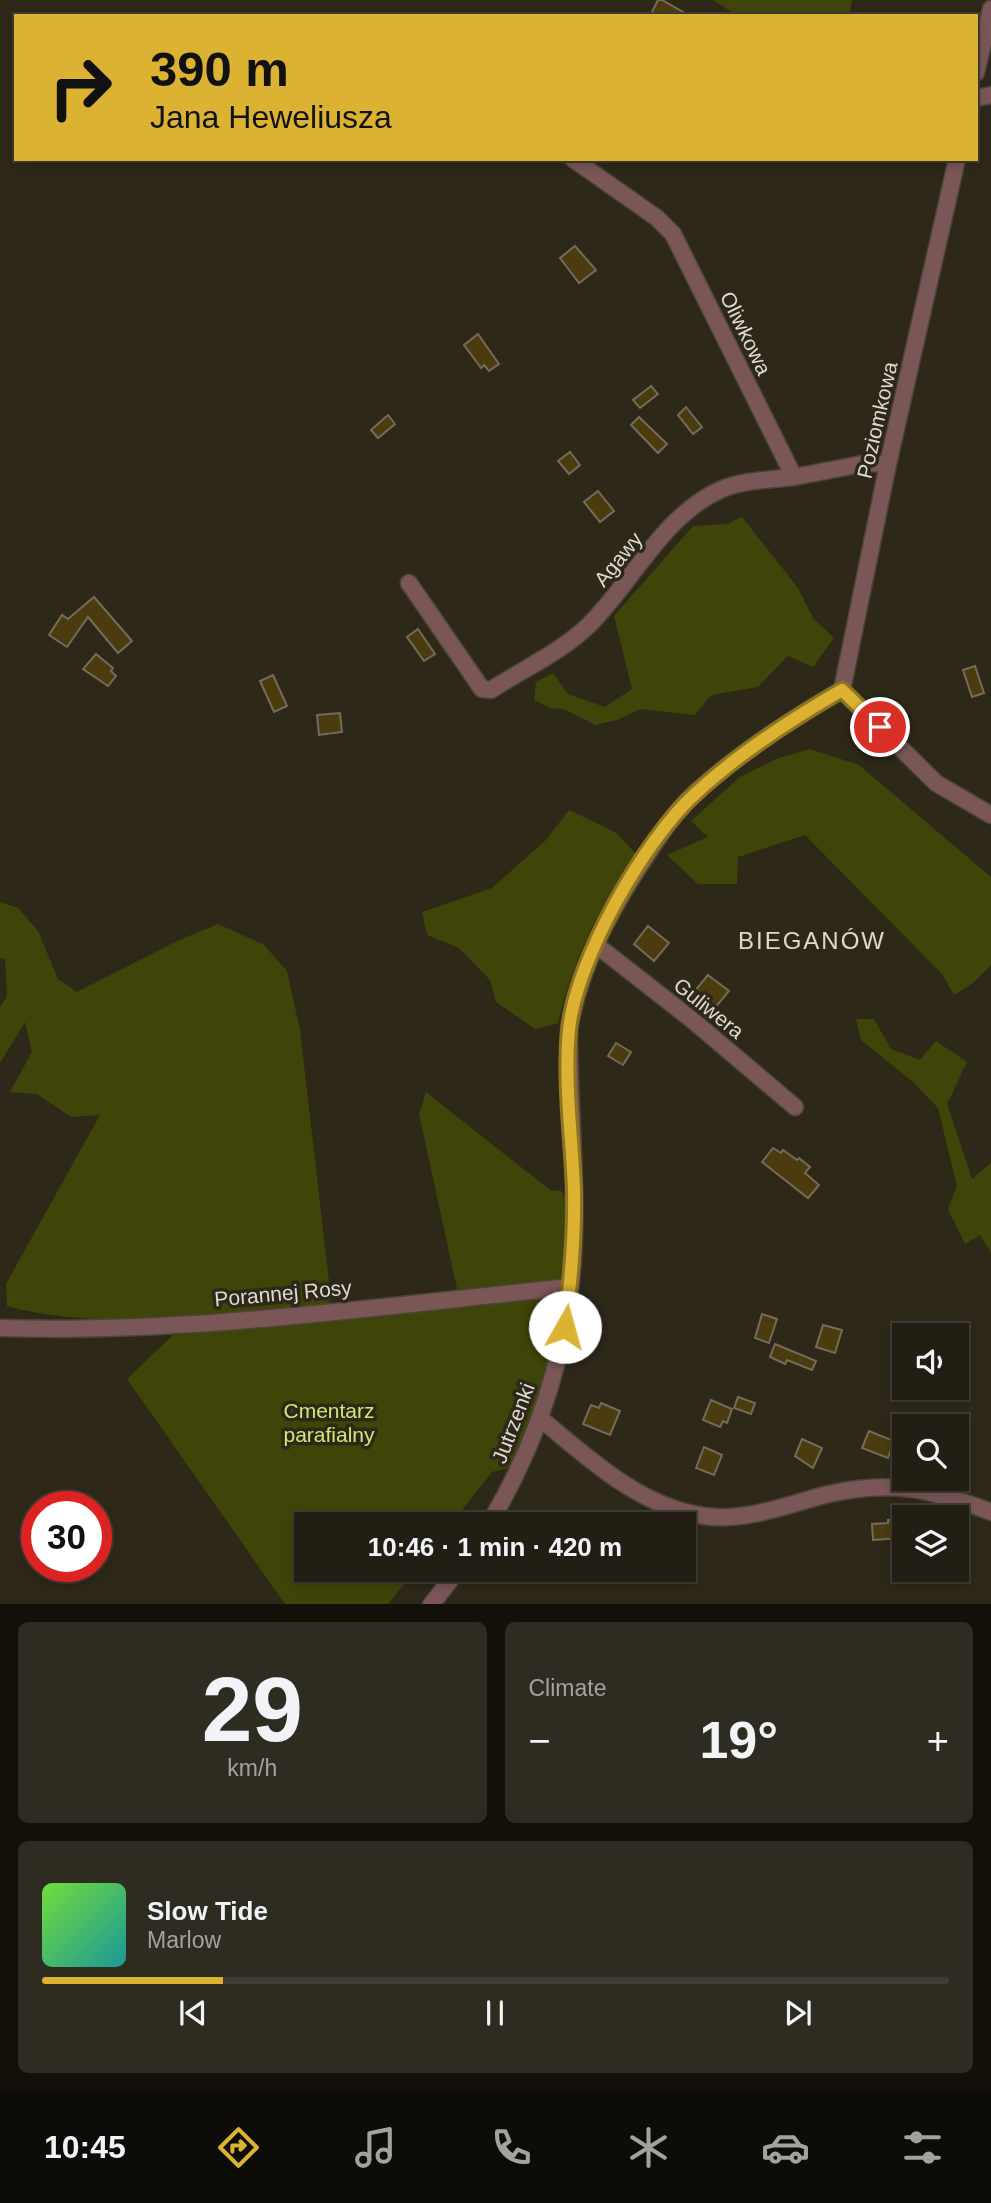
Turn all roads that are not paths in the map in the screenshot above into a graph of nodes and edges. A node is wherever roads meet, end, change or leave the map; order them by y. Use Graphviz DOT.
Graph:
graph roads {
  1 [pos="991,9"];
  2 [pos="978,64"];
  3 [pos="576,161"];
  4 [pos="957,161"];
  5 [pos="888,464"];
  6 [pos="794,477"];
  7 [pos="409,583"];
  8 [pos="842,690"];
  9 [pos="991,815"];
  10 [pos="595,944"];
  11 [pos="795,1107"];
  12 [pos="570,1287"];
  13 [pos="0,1328"];
  14 [pos="541,1419"];
  15 [pos="495,1512"];
  16 [pos="991,1512"];
  17 [pos="449,1582"];
  18 [pos="432,1604"];
  1 -- 2 [label="street"];
  3 -- 6 [label="street, Oliwkowa"];
  4 -- 5 [label="street, Poziomkowa"];
  5 -- 6 [label="street"];
  5 -- 8 [label="street, Poziomkowa"];
  6 -- 7 [label="street, Agawy"];
  8 -- 9 [label="street"];
  8 -- 10 [label="street, Jutrzenki"];
  10 -- 11 [label="street, Guliwera"];
  10 -- 12 [label="street, Jutrzenki"];
  12 -- 13 [label="street, Porannej Rosy"];
  12 -- 14 [label="street, Jutrzenki"];
  14 -- 15 [label="street, Jutrzenki"];
  14 -- 16 [label="street"];
  17 -- 18 [label="street"];
}
